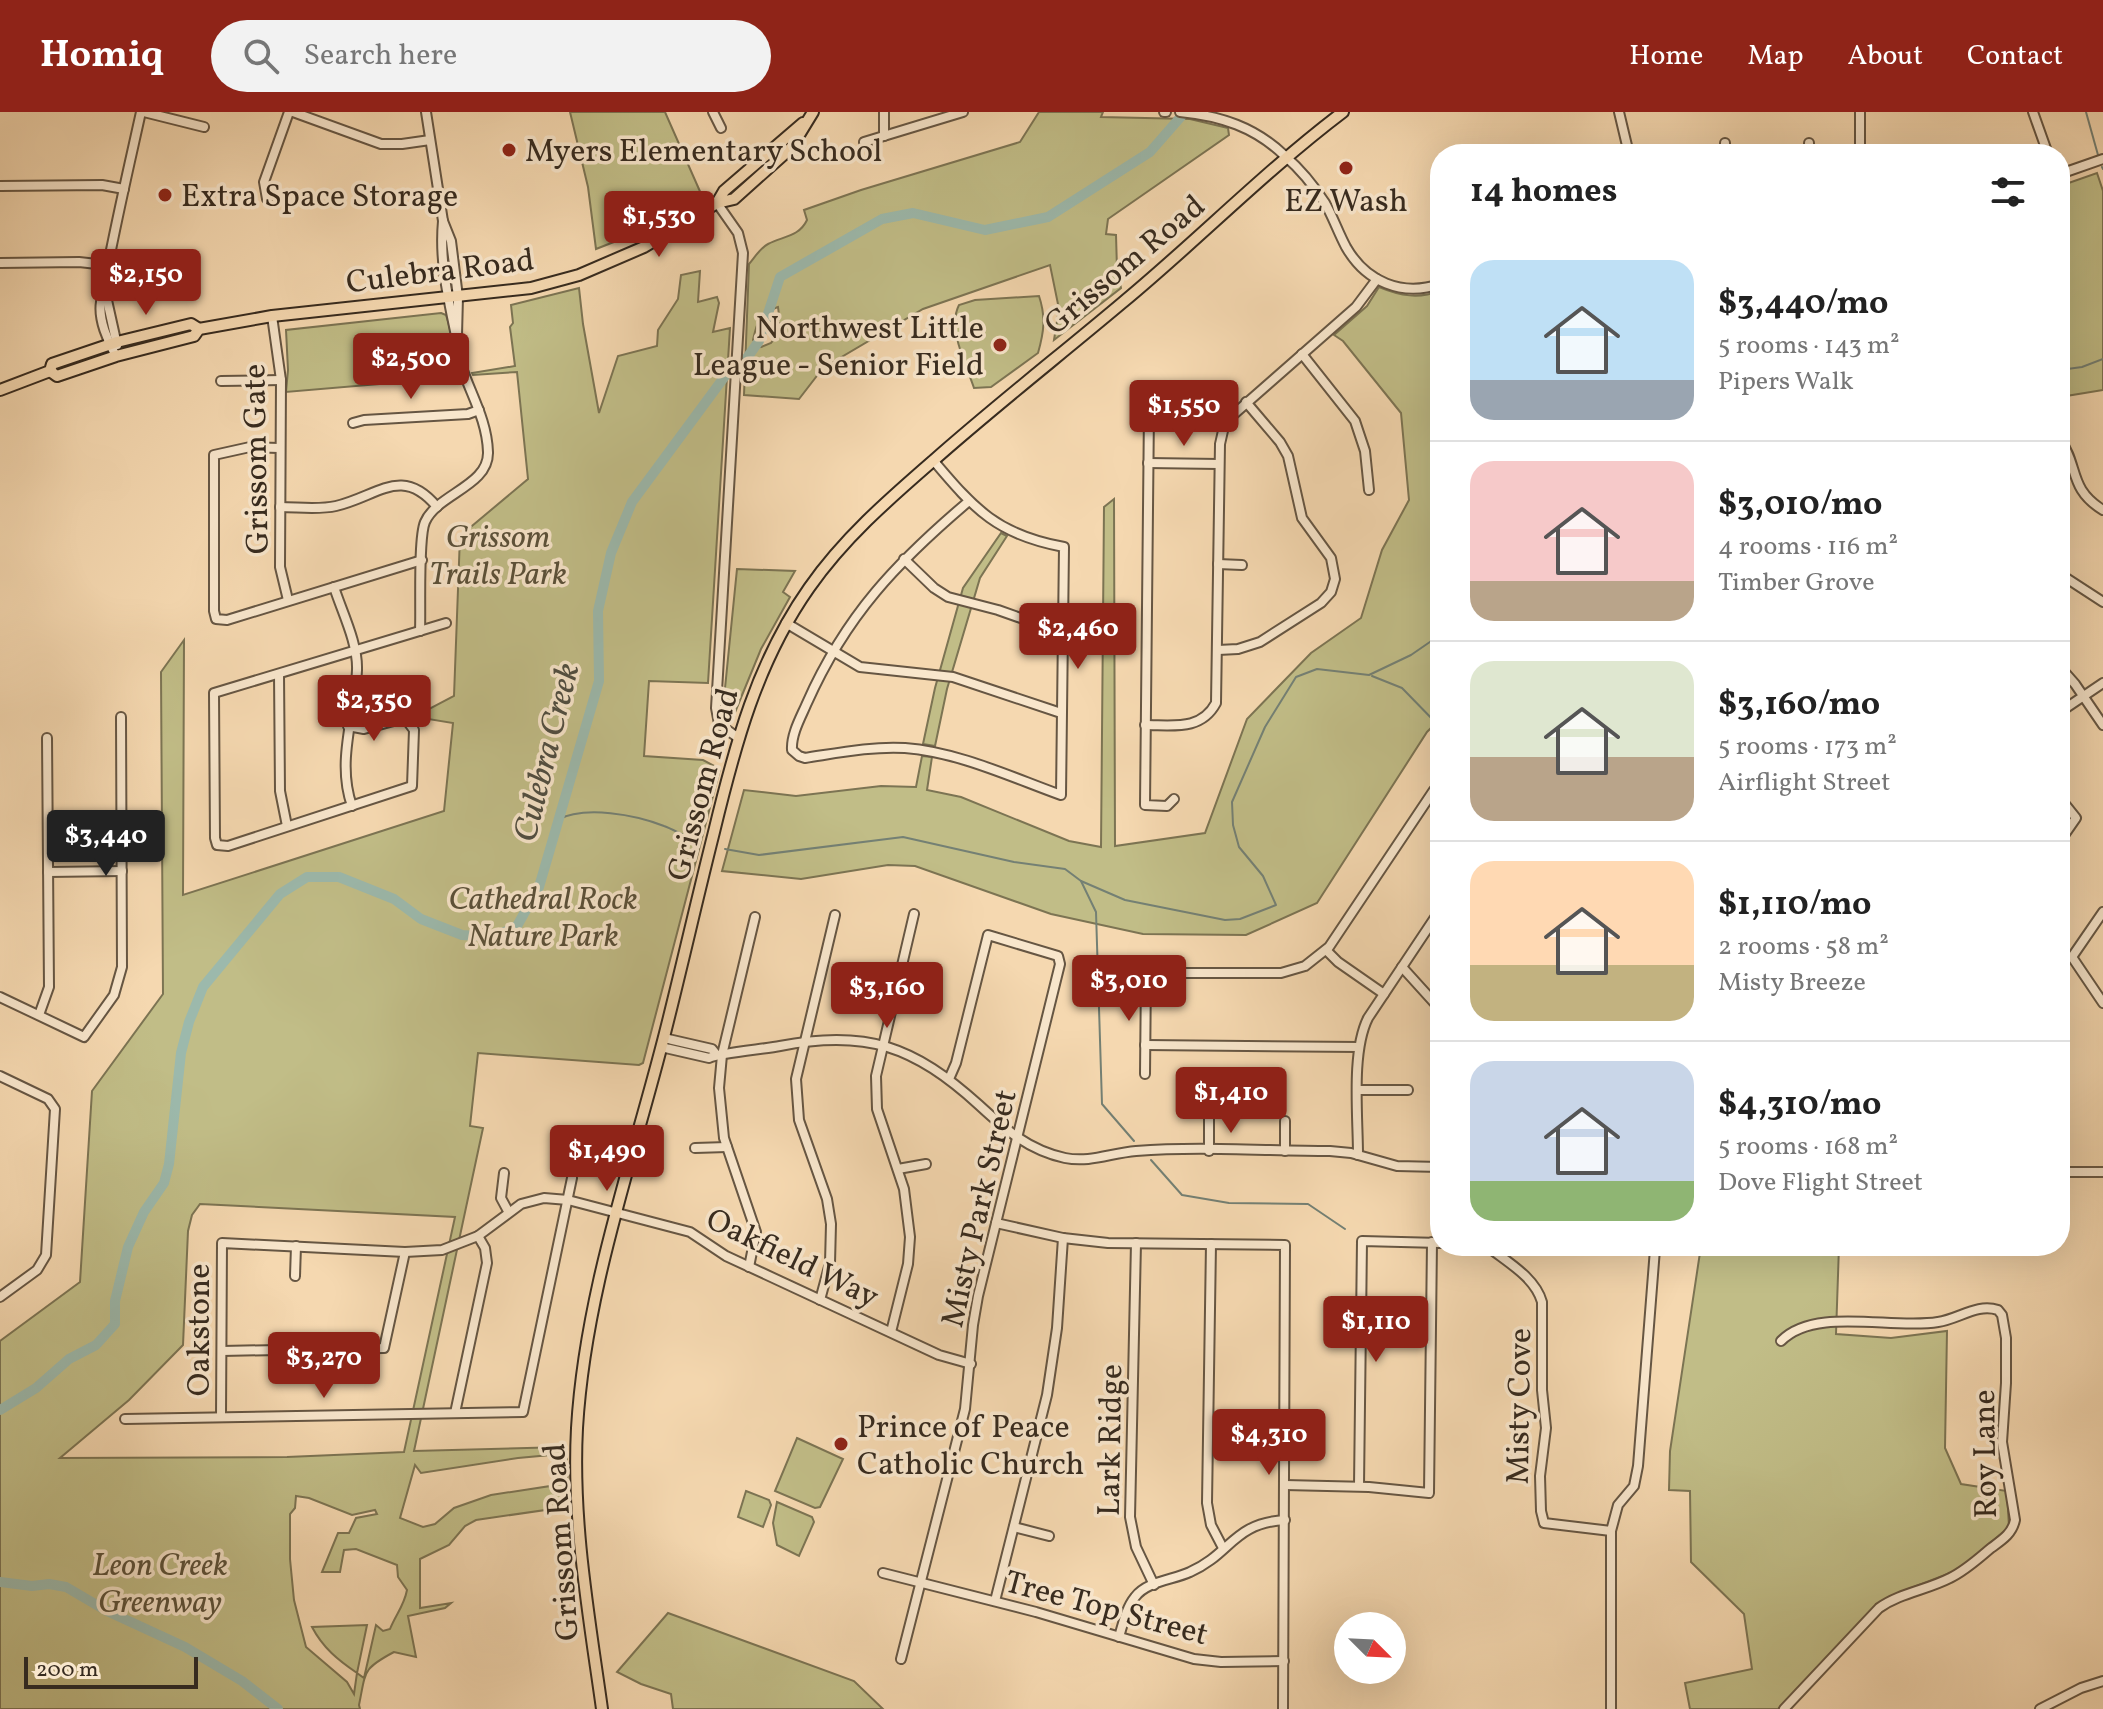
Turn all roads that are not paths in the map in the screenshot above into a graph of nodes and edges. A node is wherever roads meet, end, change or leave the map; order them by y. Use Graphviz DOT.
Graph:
graph roads {
  1 [pos="143,112"];
  2 [pos="291,112"];
  3 [pos="426,112"];
  4 [pos="713,112"];
  5 [pos="884,112"];
  6 [pos="963,112"];
  7 [pos="1180,112"];
  8 [pos="1343,112"];
  9 [pos="1619,112"];
  10 [pos="1860,112"];
  11 [pos="2033,112"];
  12 [pos="810,116"];
  13 [pos="204,127"];
  14 [pos="721,128"];
  15 [pos="884,136"];
  16 [pos="430,140"];
  17 [pos="864,142"];
  18 [pos="1627,144"];
  19 [pos="1860,144"];
  20 [pos="2044,144"];
  21 [pos="1288,158"];
  22 [pos="2103,159"];
  23 [pos="2070,171"];
  24 [pos="0,186"];
  25 [pos="124,189"];
  26 [pos="267,199"];
  27 [pos="717,203"];
  28 [pos="0,263"];
  29 [pos="106,265"];
  30 [pos="1377,279"];
  31 [pos="1430,286"];
  32 [pos="452,298"];
  33 [pos="272,316"];
  34 [pos="199,329"];
  35 [pos="113,343"];
  36 [pos="1302,354"];
  37 [pos="116,356"];
  38 [pos="50,371"];
  39 [pos="281,380"];
  40 [pos="221,381"];
  41 [pos="0,390"];
  42 [pos="1246,402"];
  43 [pos="479,410"];
  44 [pos="1149,410"];
  45 [pos="353,423"];
  46 [pos="279,448"];
  47 [pos="933,460"];
  48 [pos="1148,463"];
  49 [pos="1219,464"];
  50 [pos="2070,464"];
  51 [pos="1369,490"];
  52 [pos="969,501"];
  53 [pos="280,507"];
  54 [pos="437,507"];
  55 [pos="2103,510"];
  56 [pos="904,559"];
  57 [pos="422,560"];
  58 [pos="1218,564"];
  59 [pos="1242,565"];
  60 [pos="2070,581"];
  61 [pos="334,587"];
  62 [pos="288,600"];
  63 [pos="2103,602"];
  64 [pos="446,623"];
  65 [pos="786,623"];
  66 [pos="420,631"];
  67 [pos="1063,633"];
  68 [pos="1218,650"];
  69 [pos="354,651"];
  70 [pos="833,651"];
  71 [pos="279,674"];
  72 [pos="2070,680"];
  73 [pos="2103,683"];
  74 [pos="2083,696"];
  75 [pos="2070,705"];
  76 [pos="1061,713"];
  77 [pos="121,717"];
  78 [pos="1145,725"];
  79 [pos="2103,725"];
  80 [pos="348,726"];
  81 [pos="737,737"];
  82 [pos="47,738"];
  83 [pos="1174,799"];
  84 [pos="1430,804"];
  85 [pos="352,806"];
  86 [pos="2070,810"];
  87 [pos="287,826"];
  88 [pos="2070,827"];
  89 [pos="122,871"];
  90 [pos="48,872"];
  91 [pos="2103,912"];
  92 [pos="914,914"];
  93 [pos="835,915"];
  94 [pos="755,917"];
  95 [pos="1430,925"];
  96 [pos="1326,950"];
  97 [pos="1402,967"];
  98 [pos="1384,994"];
  99 [pos="0,997"];
  100 [pos="1430,998"];
  101 [pos="2103,1003"];
  102 [pos="39,1015"];
  103 [pos="804,1042"];
  104 [pos="662,1043"];
  105 [pos="882,1045"];
  106 [pos="1145,1045"];
  107 [pos="1359,1047"];
  108 [pos="719,1054"];
  109 [pos="1145,1074"];
  110 [pos="0,1076"];
  111 [pos="949,1079"];
  112 [pos="1358,1090"];
  113 [pos="1408,1090"];
  114 [pos="1209,1119"];
  115 [pos="1285,1121"];
  116 [pos="1017,1139"];
  117 [pos="727,1147"];
  118 [pos="695,1148"];
  119 [pos="1209,1151"];
  120 [pos="1285,1151"];
  121 [pos="1358,1155"];
  122 [pos="926,1164"];
  123 [pos="1430,1167"];
  124 [pos="898,1169"];
  125 [pos="2070,1172"];
  126 [pos="2103,1172"];
  127 [pos="504,1173"];
  128 [pos="572,1178"];
  129 [pos="568,1200"];
  130 [pos="508,1211"];
  131 [pos="618,1212"];
  132 [pos="996,1223"];
  133 [pos="478,1236"];
  134 [pos="1063,1238"];
  135 [pos="1430,1242"];
  136 [pos="222,1243"];
  137 [pos="1136,1243"];
  138 [pos="1211,1244"];
  139 [pos="296,1246"];
  140 [pos="405,1252"];
  141 [pos="1436,1256"];
  142 [pos="1499,1256"];
  143 [pos="1654,1256"];
  144 [pos="749,1267"];
  145 [pos="295,1276"];
  146 [pos="0,1297"];
  147 [pos="820,1300"];
  148 [pos="891,1332"];
  149 [pos="1781,1341"];
  150 [pos="222,1351"];
  151 [pos="971,1364"];
  152 [pos="455,1413"];
  153 [pos="221,1417"];
  154 [pos="125,1419"];
  155 [pos="1285,1485"];
  156 [pos="1359,1486"];
  157 [pos="1285,1520"];
  158 [pos="1014,1527"];
  159 [pos="1611,1531"];
  160 [pos="1049,1536"];
  161 [pos="1223,1548"];
  162 [pos="883,1573"];
  163 [pos="920,1582"];
  164 [pos="1154,1585"];
  165 [pos="995,1601"];
  166 [pos="1119,1637"];
  167 [pos="901,1659"];
  168 [pos="1284,1661"];
  169 [pos="2103,1681"];
  170 [pos="602,1709"];
  171 [pos="1283,1709"];
  172 [pos="1611,1709"];
  173 [pos="1784,1709"];
  174 [pos="2040,1709"];
  1 -- 13 [label="street"];
  1 -- 25 [label="street"];
  2 -- 16 [label="street"];
  2 -- 26 [label="street"];
  3 -- 16 [label="street"];
  4 -- 14 [label="street"];
  5 -- 15 [label="street"];
  6 -- 15 [label="street"];
  7 -- 21 [label="street"];
  8 -- 21 [label="main road, Grissom Road"];
  9 -- 18 [label="street"];
  10 -- 19 [label="street"];
  11 -- 20 [label="street"];
  12 -- 27 [label="main road, Culebra Road"];
  15 -- 17 [label="street"];
  16 -- 32 [label="street"];
  21 -- 30 [label="street"];
  21 -- 47 [label="main road, Grissom Road"];
  22 -- 23 [label="street"];
  24 -- 25 [label="street"];
  25 -- 29 [label="street"];
  27 -- 32 [label="main road, Culebra Road"];
  27 -- 81 [label="street"];
  28 -- 29 [label="street"];
  29 -- 35 [label="street"];
  30 -- 31 [label="street"];
  30 -- 36 [label="street"];
  32 -- 33 [label="main road, Culebra Road"];
  32 -- 43 [label="street"];
  33 -- 34 [label="main road, Culebra Road"];
  33 -- 39 [label="street, Grissom Gate"];
  34 -- 35 [label="main road, Culebra Road"];
  34 -- 37 [label="main road, Culebra Road"];
  35 -- 37 [label="street"];
  35 -- 38 [label="main road, Culebra Road"];
  36 -- 42 [label="street"];
  36 -- 51 [label="street"];
  37 -- 38 [label="main road, Culebra Road"];
  38 -- 41 [label="main road, Culebra Road"];
  39 -- 40 [label="street"];
  39 -- 46 [label="street, Grissom Gate"];
  42 -- 49 [label="street"];
  42 -- 68 [label="street"];
  43 -- 45 [label="street"];
  43 -- 54 [label="street"];
  44 -- 48 [label="street"];
  46 -- 53 [label="street, Grissom Gate"];
  46 -- 62 [label="street"];
  47 -- 52 [label="street"];
  47 -- 65 [label="main road, Grissom Road"];
  48 -- 49 [label="street"];
  48 -- 78 [label="street"];
  49 -- 58 [label="street"];
  50 -- 55 [label="street"];
  52 -- 56 [label="street"];
  52 -- 67 [label="street"];
  53 -- 54 [label="street"];
  53 -- 62 [label="street, Grissom Gate"];
  54 -- 57 [label="street"];
  56 -- 67 [label="street"];
  56 -- 70 [label="street"];
  57 -- 61 [label="street"];
  57 -- 66 [label="street"];
  58 -- 59 [label="street"];
  58 -- 68 [label="street"];
  60 -- 63 [label="street"];
  61 -- 62 [label="street"];
  61 -- 69 [label="street"];
  64 -- 66 [label="street"];
  65 -- 70 [label="street"];
  65 -- 81 [label="main road, Grissom Road"];
  66 -- 69 [label="street"];
  67 -- 76 [label="street"];
  68 -- 78 [label="street"];
  69 -- 71 [label="street"];
  69 -- 80 [label="street"];
  70 -- 76 [label="street"];
  70 -- 76 [label="street"];
  71 -- 87 [label="street"];
  71 -- 87 [label="street"];
  72 -- 74 [label="street"];
  73 -- 74 [label="street"];
  74 -- 75 [label="street"];
  74 -- 79 [label="street"];
  77 -- 89 [label="street"];
  78 -- 83 [label="street"];
  80 -- 85 [label="street"];
  80 -- 85 [label="street"];
  81 -- 104 [label="main road, Grissom Road"];
  82 -- 90 [label="street"];
  84 -- 96 [label="street"];
  85 -- 87 [label="street"];
  86 -- 88 [label="street"];
  89 -- 90 [label="street"];
  89 -- 102 [label="street"];
  90 -- 102 [label="street"];
  91 -- 101 [label="street"];
  92 -- 105 [label="street"];
  93 -- 103 [label="street"];
  94 -- 108 [label="street"];
  95 -- 97 [label="street"];
  96 -- 98 [label="street"];
  96 -- 106 [label="street"];
  97 -- 98 [label="street"];
  97 -- 100 [label="street"];
  98 -- 107 [label="street"];
  99 -- 102 [label="street"];
  103 -- 105 [label="street"];
  103 -- 108 [label="street"];
  103 -- 147 [label="street"];
  104 -- 108 [label="street"];
  104 -- 131 [label="main road, Grissom Road"];
  105 -- 111 [label="street"];
  105 -- 124 [label="street"];
  106 -- 107 [label="street"];
  106 -- 109 [label="street"];
  107 -- 112 [label="street"];
  108 -- 117 [label="street"];
  110 -- 146 [label="street"];
  111 -- 116 [label="street"];
  111 -- 116 [label="street, Misty Park Street"];
  112 -- 113 [label="street"];
  112 -- 121 [label="street"];
  114 -- 119 [label="street"];
  115 -- 120 [label="street"];
  116 -- 119 [label="street"];
  116 -- 132 [label="street, Misty Park Street"];
  117 -- 118 [label="street"];
  117 -- 144 [label="street"];
  119 -- 120 [label="street"];
  120 -- 121 [label="street"];
  121 -- 123 [label="street"];
  122 -- 124 [label="street"];
  124 -- 148 [label="street"];
  125 -- 126 [label="street"];
  127 -- 130 [label="street"];
  128 -- 129 [label="street"];
  129 -- 130 [label="street, Oakfield Way"];
  129 -- 131 [label="street, Oakfield Way"];
  129 -- 152 [label="street"];
  130 -- 133 [label="street, Oakfield Way"];
  131 -- 144 [label="street, Oakfield Way"];
  131 -- 170 [label="main road, Grissom Road"];
  132 -- 134 [label="street"];
  132 -- 151 [label="street, Misty Park Street"];
  133 -- 140 [label="street, Oakfield Way"];
  133 -- 152 [label="street"];
  134 -- 137 [label="street"];
  134 -- 158 [label="street"];
  135 -- 156 [label="street"];
  136 -- 139 [label="street, Oakfield Way"];
  136 -- 150 [label="street, Oakstone"];
  137 -- 138 [label="street"];
  137 -- 164 [label="street, Lark Ridge"];
  138 -- 155 [label="street"];
  138 -- 161 [label="street"];
  139 -- 140 [label="street, Oakfield Way"];
  139 -- 145 [label="street"];
  140 -- 150 [label="street"];
  141 -- 156 [label="street"];
  142 -- 159 [label="street, Misty Cove"];
  143 -- 159 [label="street"];
  144 -- 147 [label="street, Oakfield Way"];
  147 -- 148 [label="street, Oakfield Way"];
  148 -- 151 [label="street, Oakfield Way"];
  149 -- 173 [label="street, Roy Lane"];
  150 -- 153 [label="street, Oakstone"];
  151 -- 163 [label="street, Misty Park Street"];
  152 -- 153 [label="street"];
  153 -- 154 [label="street"];
  155 -- 156 [label="street"];
  155 -- 157 [label="street"];
  157 -- 161 [label="street"];
  157 -- 168 [label="street"];
  158 -- 160 [label="street"];
  158 -- 165 [label="street"];
  159 -- 172 [label="street"];
  161 -- 164 [label="street"];
  162 -- 163 [label="street, Tree Top Street"];
  163 -- 165 [label="street, Tree Top Street"];
  163 -- 167 [label="street, Misty Park Street"];
  164 -- 166 [label="street"];
  165 -- 166 [label="street, Tree Top Street"];
  166 -- 168 [label="street, Tree Top Street"];
  168 -- 171 [label="street"];
  169 -- 174 [label="street"];
}
